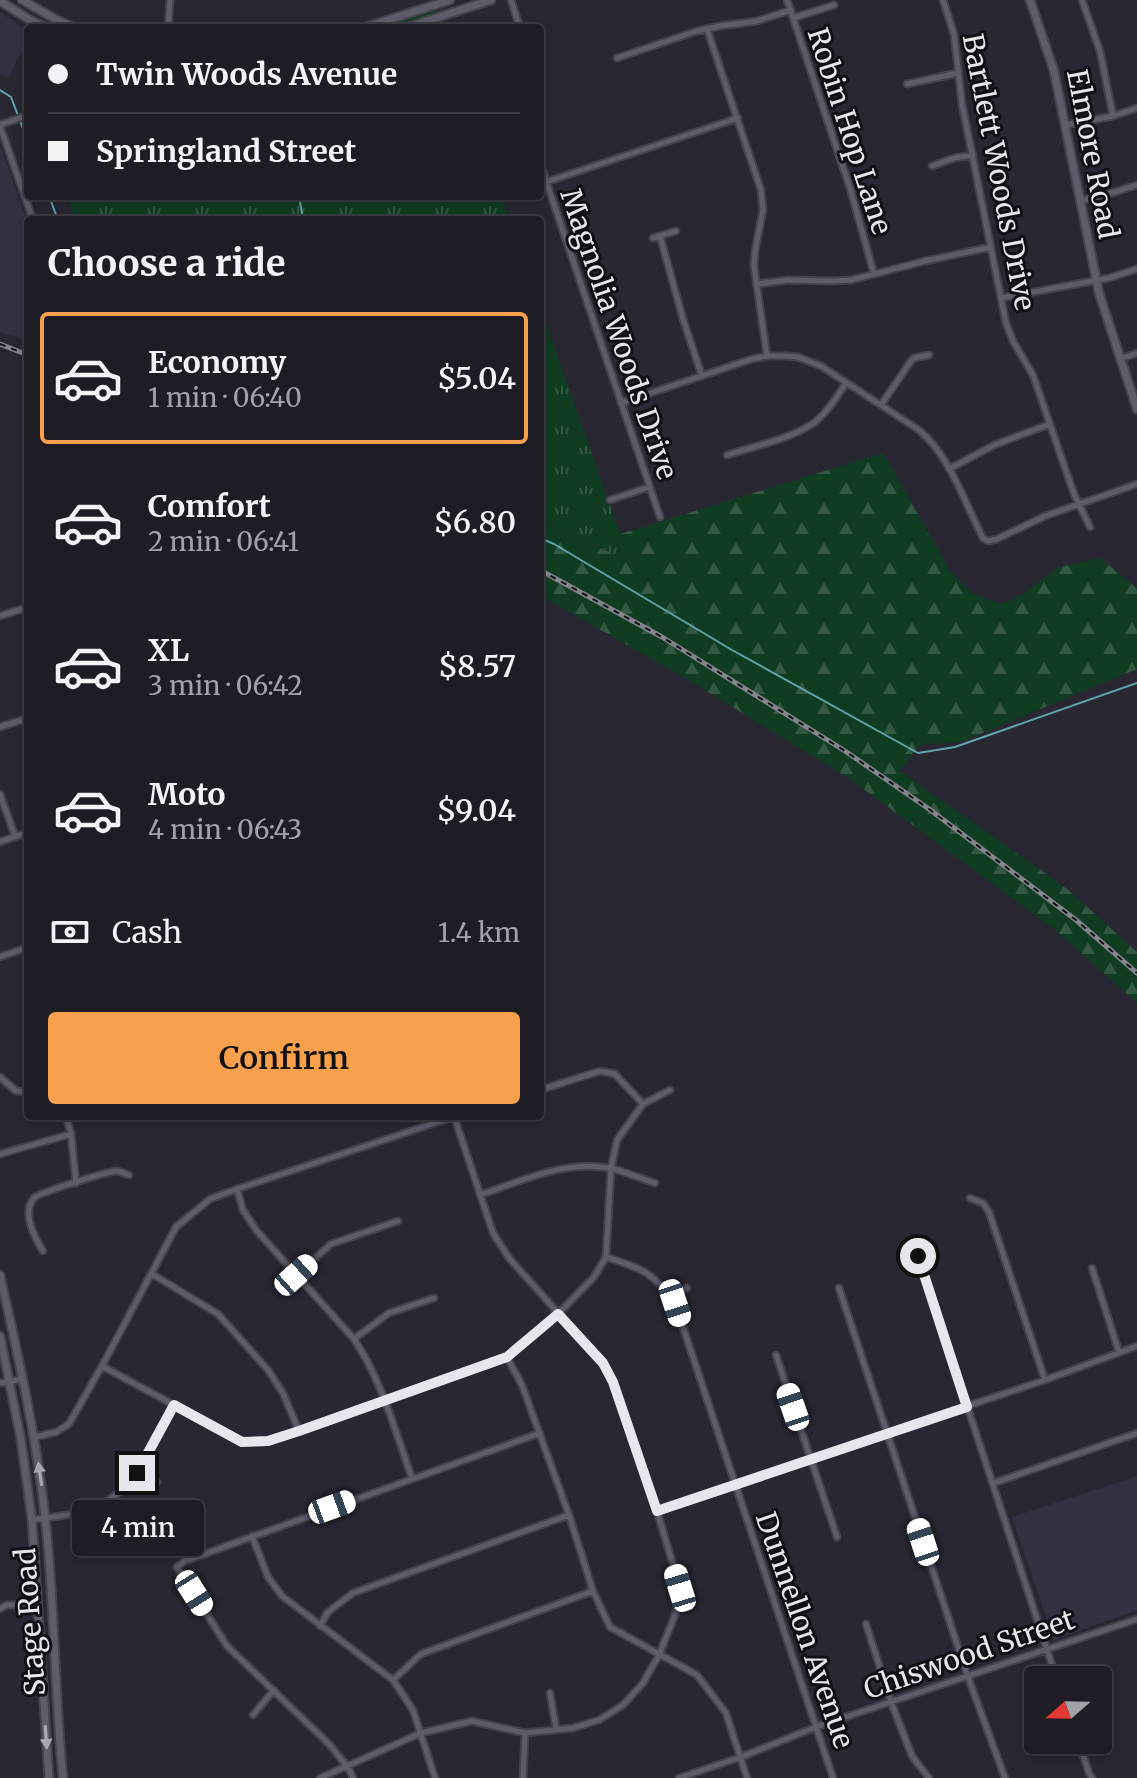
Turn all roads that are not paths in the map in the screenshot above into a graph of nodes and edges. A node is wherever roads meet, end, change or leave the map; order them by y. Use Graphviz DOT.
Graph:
graph roads {
  1 [pos="22,0"];
  2 [pos="170,0"];
  3 [pos="450,0"];
  4 [pos="491,0"];
  5 [pos="511,0"];
  6 [pos="787,0"];
  7 [pos="943,0"];
  8 [pos="1030,0"];
  9 [pos="1082,0"];
  10 [pos="0,1"];
  11 [pos="834,5"];
  12 [pos="35,8"];
  13 [pos="791,10"];
  14 [pos="793,18"];
  15 [pos="30,20"];
  16 [pos="38,24"];
  17 [pos="67,24"];
  18 [pos="168,24"];
  19 [pos="375,24"];
  20 [pos="417,24"];
  21 [pos="519,24"];
  22 [pos="707,29"];
  23 [pos="617,58"];
  24 [pos="958,73"];
  25 [pos="907,84"];
  26 [pos="1137,108"];
  27 [pos="1113,116"];
  28 [pos="24,117"];
  29 [pos="738,118"];
  30 [pos="1065,125"];
  31 [pos="0,126"];
  32 [pos="973,155"];
  33 [pos="932,166"];
  34 [pos="544,176"];
  35 [pos="546,182"];
  36 [pos="1137,185"];
  37 [pos="24,194"];
  38 [pos="1080,201"];
  39 [pos="676,231"];
  40 [pos="991,247"];
  41 [pos="1137,269"];
  42 [pos="874,274"];
  43 [pos="1096,281"];
  44 [pos="757,284"];
  45 [pos="1001,298"];
  46 [pos="1137,353"];
  47 [pos="929,355"];
  48 [pos="767,356"];
  49 [pos="1120,359"];
  50 [pos="702,376"];
  51 [pos="846,383"];
  52 [pos="621,403"];
  53 [pos="881,405"];
  54 [pos="1137,409"];
  55 [pos="1050,424"];
  56 [pos="727,455"];
  57 [pos="948,469"];
  58 [pos="1137,484"];
  59 [pos="649,487"];
  60 [pos="610,500"];
  61 [pos="1080,505"];
  62 [pos="660,517"];
  63 [pos="1090,527"];
  64 [pos="24,608"];
  65 [pos="0,616"];
  66 [pos="24,719"];
  67 [pos="0,727"];
  68 [pos="0,794"];
  69 [pos="24,833"];
  70 [pos="15,836"];
  71 [pos="0,842"];
  72 [pos="24,948"];
  73 [pos="0,957"];
  74 [pos="0,1077"];
  75 [pos="544,1089"];
  76 [pos="670,1090"];
  77 [pos="24,1092"];
  78 [pos="643,1104"];
  79 [pos="67,1120"];
  80 [pos="443,1120"];
  81 [pos="456,1120"];
  82 [pos="71,1134"];
  83 [pos="0,1154"];
  84 [pos="611,1168"];
  85 [pos="129,1175"];
  86 [pos="76,1183"];
  87 [pos="655,1183"];
  88 [pos="237,1189"];
  89 [pos="480,1195"];
  90 [pos="970,1198"];
  91 [pos="398,1221"];
  92 [pos="43,1251"];
  93 [pos="918,1256"];
  94 [pos="606,1257"];
  95 [pos="1092,1268"];
  96 [pos="152,1274"];
  97 [pos="0,1275"];
  98 [pos="296,1275"];
  99 [pos="687,1288"];
  100 [pos="839,1288"];
  101 [pos="669,1295"];
  102 [pos="434,1298"];
  103 [pos="558,1314"];
  104 [pos="0,1336"];
  105 [pos="354,1339"];
  106 [pos="1137,1346"];
  107 [pos="1119,1352"];
  108 [pos="776,1355"];
  109 [pos="507,1357"];
  110 [pos="102,1366"];
  111 [pos="24,1378"];
  112 [pos="1045,1380"];
  113 [pos="10,1381"];
  114 [pos="0,1383"];
  115 [pos="385,1401"];
  116 [pos="174,1405"];
  117 [pos="967,1407"];
  118 [pos="299,1431"];
  119 [pos="540,1433"];
  120 [pos="888,1433"];
  121 [pos="1137,1433"];
  122 [pos="35,1437"];
  123 [pos="810,1458"];
  124 [pos="137,1473"];
  125 [pos="412,1478"];
  126 [pos="157,1482"];
  127 [pos="994,1483"];
  128 [pos="735,1484"];
  129 [pos="657,1511"];
  130 [pos="569,1515"];
  131 [pos="45,1518"];
  132 [pos="32,1520"];
  133 [pos="252,1536"];
  134 [pos="837,1537"];
  135 [pos="593,1591"];
  136 [pos="38,1604"];
  137 [pos="0,1609"];
  138 [pos="1136,1619"];
  139 [pos="866,1624"];
  140 [pos="320,1626"];
  141 [pos="1137,1628"];
  142 [pos="1047,1649"];
  143 [pos="659,1655"];
  144 [pos="1052,1666"];
  145 [pos="968,1677"];
  146 [pos="393,1680"];
  147 [pos="274,1690"];
  148 [pos="550,1693"];
  149 [pos="891,1702"];
  150 [pos="253,1715"];
  151 [pos="816,1727"];
  152 [pos="556,1728"];
  153 [pos="421,1733"];
  154 [pos="525,1733"];
  155 [pos="1083,1754"];
  156 [pos="741,1757"];
  157 [pos="348,1767"];
  158 [pos="63,1776"];
  159 [pos="47,1777"];
  160 [pos="320,1778"];
  161 [pos="353,1778"];
  162 [pos="435,1778"];
  163 [pos="523,1778"];
  164 [pos="679,1778"];
  165 [pos="747,1778"];
  166 [pos="833,1778"];
  167 [pos="929,1778"];
  168 [pos="1005,1778"];
  169 [pos="1092,1778"];
  1 -- 12 [label="main road"];
  2 -- 18 [label="street"];
  3 -- 19 [label="main road"];
  4 -- 20 [label="main road"];
  5 -- 21 [label="street"];
  6 -- 13 [label="street, Robin Hop Lane"];
  7 -- 24 [label="street, Bartlett Woods Drive"];
  8 -- 30 [label="main road, Elmore Road"];
  9 -- 27 [label="street"];
  10 -- 15 [label="main road"];
  11 -- 14 [label="street"];
  12 -- 15 [label="main road"];
  12 -- 17 [label="main road"];
  13 -- 14 [label="street, Robin Hop Lane"];
  13 -- 22 [label="street"];
  14 -- 42 [label="street, Robin Hop Lane"];
  15 -- 16 [label="main road"];
  22 -- 23 [label="street"];
  22 -- 29 [label="street"];
  24 -- 25 [label="street"];
  24 -- 32 [label="street, Bartlett Woods Drive"];
  26 -- 27 [label="street"];
  27 -- 30 [label="street"];
  28 -- 31 [label="street"];
  29 -- 35 [label="street"];
  29 -- 44 [label="street"];
  30 -- 38 [label="main road, Elmore Road"];
  31 -- 37 [label="street"];
  32 -- 33 [label="street"];
  32 -- 40 [label="street, Bartlett Woods Drive"];
  34 -- 35 [label="street, Magnolia Woods Drive"];
  35 -- 52 [label="street, Magnolia Woods Drive"];
  36 -- 38 [label="street"];
  38 -- 43 [label="main road, Elmore Road"];
  39 -- 50 [label="street"];
  40 -- 42 [label="street"];
  40 -- 45 [label="street, Bartlett Woods Drive"];
  41 -- 43 [label="street"];
  42 -- 44 [label="street"];
  43 -- 45 [label="street"];
  43 -- 49 [label="main road, Elmore Road"];
  44 -- 48 [label="street"];
  45 -- 55 [label="street, Bartlett Woods Drive"];
  46 -- 49 [label="street"];
  47 -- 53 [label="street"];
  48 -- 50 [label="street"];
  48 -- 51 [label="street"];
  49 -- 54 [label="main road, Elmore Road"];
  50 -- 52 [label="street"];
  51 -- 53 [label="street"];
  51 -- 56 [label="street"];
  52 -- 59 [label="street, Magnolia Woods Drive"];
  53 -- 57 [label="street"];
  55 -- 57 [label="street"];
  55 -- 61 [label="street, Bartlett Woods Drive"];
  57 -- 61 [label="street"];
  58 -- 61 [label="street"];
  59 -- 60 [label="street"];
  59 -- 62 [label="street, Magnolia Woods Drive"];
  61 -- 63 [label="street, Bartlett Woods Drive"];
  64 -- 65 [label="street"];
  66 -- 67 [label="street"];
  68 -- 70 [label="street"];
  69 -- 70 [label="street"];
  70 -- 71 [label="street"];
  72 -- 73 [label="street"];
  74 -- 77 [label="street"];
  75 -- 78 [label="street"];
  76 -- 78 [label="street"];
  78 -- 84 [label="street"];
  79 -- 82 [label="street"];
  80 -- 88 [label="street"];
  81 -- 89 [label="street"];
  82 -- 83 [label="street"];
  82 -- 86 [label="street"];
  84 -- 87 [label="street"];
  84 -- 89 [label="street"];
  84 -- 94 [label="street"];
  85 -- 86 [label="street"];
  86 -- 92 [label="street"];
  88 -- 96 [label="street"];
  88 -- 98 [label="street"];
  89 -- 103 [label="street"];
  90 -- 112 [label="street"];
  91 -- 98 [label="street"];
  93 -- 117 [label="street"];
  94 -- 101 [label="street, Dunnellon Avenue"];
  94 -- 103 [label="street"];
  95 -- 107 [label="street"];
  96 -- 110 [label="street"];
  96 -- 118 [label="street"];
  97 -- 111 [label="main road, Stage Road"];
  98 -- 105 [label="street"];
  99 -- 101 [label="street"];
  100 -- 120 [label="street"];
  101 -- 128 [label="street, Dunnellon Avenue"];
  102 -- 105 [label="street"];
  103 -- 109 [label="street"];
  103 -- 129 [label="street"];
  104 -- 113 [label="main road, Stage Road"];
  105 -- 115 [label="street"];
  106 -- 107 [label="street"];
  107 -- 112 [label="street"];
  108 -- 123 [label="street"];
  109 -- 115 [label="street"];
  109 -- 119 [label="street"];
  110 -- 116 [label="street"];
  110 -- 122 [label="street"];
  111 -- 113 [label="street"];
  111 -- 122 [label="main road, Stage Road"];
  112 -- 117 [label="street"];
  113 -- 114 [label="street"];
  113 -- 132 [label="main road, Stage Road"];
  115 -- 118 [label="street"];
  115 -- 125 [label="street"];
  116 -- 118 [label="street"];
  116 -- 124 [label="street"];
  117 -- 120 [label="street"];
  117 -- 127 [label="street"];
  119 -- 125 [label="street"];
  119 -- 130 [label="street"];
  120 -- 123 [label="street"];
  120 -- 145 [label="street"];
  121 -- 127 [label="street"];
  131 -- 122 [label="main road, Stage Road, one-way"];
  123 -- 128 [label="street"];
  123 -- 134 [label="street"];
  124 -- 126 [label="street"];
  124 -- 131 [label="street"];
  125 -- 133 [label="street"];
  127 -- 142 [label="street"];
  128 -- 129 [label="street"];
  128 -- 151 [label="street, Dunnellon Avenue"];
  129 -- 143 [label="street"];
  130 -- 135 [label="street"];
  130 -- 140 [label="street"];
  131 -- 132 [label="street"];
  131 -- 158 [label="main road, Stage Road"];
  132 -- 136 [label="main road, Stage Road"];
  133 -- 140 [label="street"];
  133 -- 147 [label="street"];
  135 -- 143 [label="street"];
  135 -- 146 [label="street"];
  136 -- 137 [label="street"];
  136 -- 159 [label="main road, Stage Road, one-way"];
  138 -- 141 [label="street"];
  138 -- 142 [label="street, Chiswood Street"];
  139 -- 149 [label="street"];
  140 -- 146 [label="street"];
  142 -- 144 [label="street"];
  142 -- 145 [label="street, Chiswood Street"];
  143 -- 152 [label="street"];
  143 -- 156 [label="street"];
  145 -- 149 [label="street, Chiswood Street"];
  145 -- 168 [label="street"];
  146 -- 153 [label="street"];
  147 -- 150 [label="street"];
  147 -- 157 [label="street"];
  148 -- 152 [label="street"];
  149 -- 151 [label="street, Chiswood Street"];
  149 -- 167 [label="street"];
  151 -- 156 [label="street, Chiswood Street"];
  151 -- 166 [label="street, Dunnellon Avenue"];
  152 -- 154 [label="street"];
  153 -- 154 [label="street"];
  153 -- 157 [label="street"];
  153 -- 162 [label="street"];
  154 -- 163 [label="street"];
  155 -- 169 [label="street"];
  156 -- 164 [label="street, Chiswood Street"];
  156 -- 165 [label="street"];
  157 -- 160 [label="street"];
  157 -- 161 [label="street"];
  158 -- 159 [label="main road"];
}
